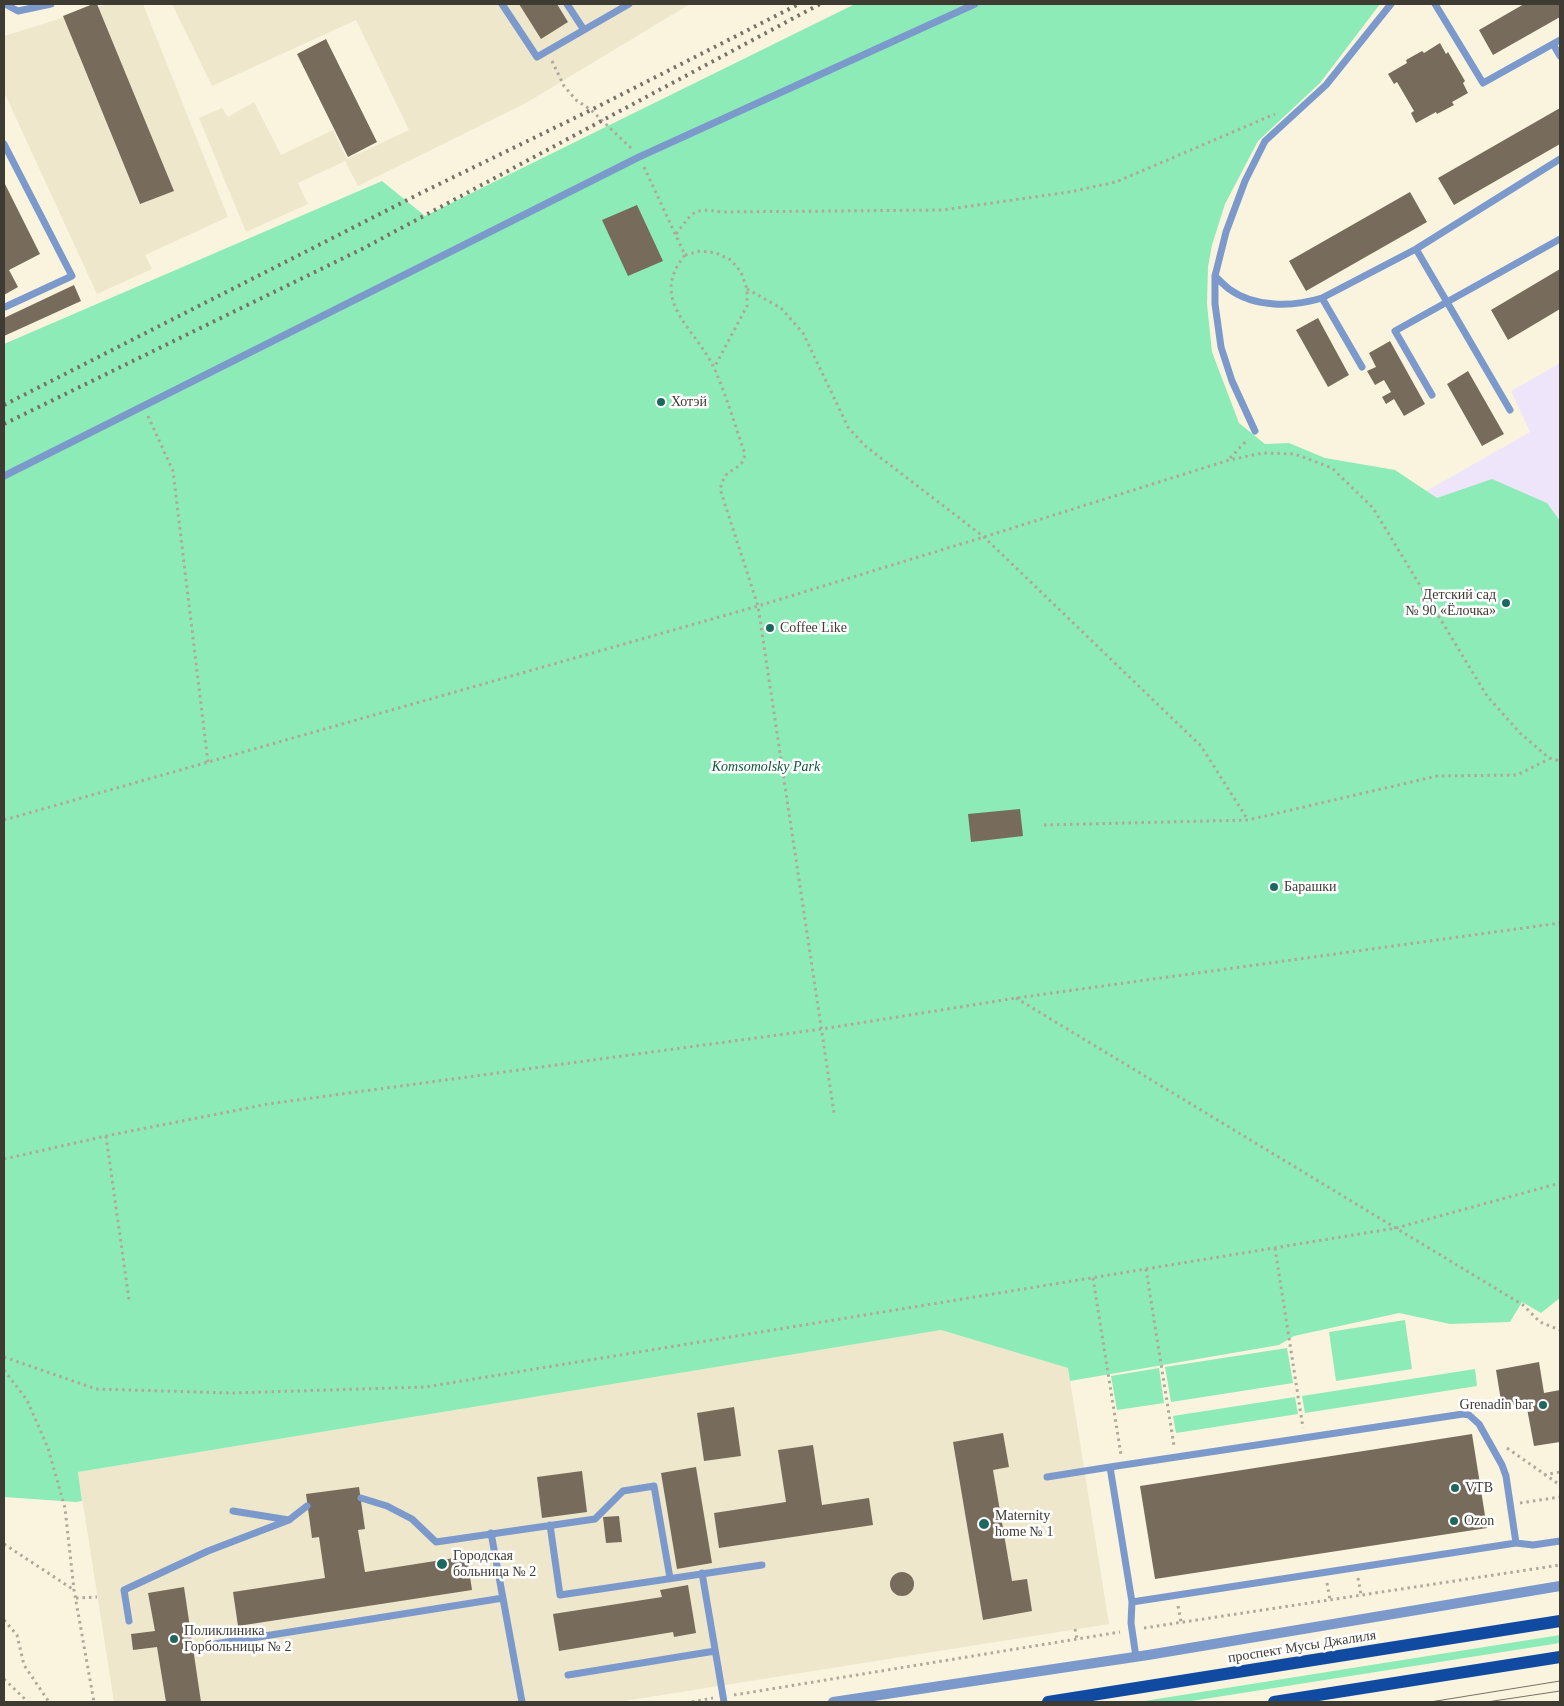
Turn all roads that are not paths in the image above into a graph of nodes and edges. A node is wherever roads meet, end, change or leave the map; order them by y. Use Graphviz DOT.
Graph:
graph roads {
  1 [pos="5,4"];
  2 [pos="51,4"];
  3 [pos="502,4"];
  4 [pos="567,4"];
  5 [pos="626,4"];
  6 [pos="975,4"];
  7 [pos="1391,4"];
  8 [pos="1435,4"];
  9 [pos="584,30"];
  10 [pos="1560,40"];
  11 [pos="1553,44"];
  12 [pos="1560,56"];
  13 [pos="4,144"];
  14 [pos="1560,159"];
  15 [pos="1560,238"];
  16 [pos="1416,249"];
  17 [pos="1214,276"];
  18 [pos="1322,298"];
  19 [pos="1447,301"];
  20 [pos="5,307"];
  21 [pos="1362,367"];
  22 [pos="1432,395"];
  23 [pos="1510,410"];
  24 [pos="1255,431"];
  25 [pos="4,476"];
  26 [pos="1110,1467"];
  27 [pos="1048,1477"];
  28 [pos="361,1498"];
  29 [pos="308,1506"];
  30 [pos="233,1511"];
  31 [pos="289,1520"];
  32 [pos="550,1525"];
  33 [pos="491,1534"];
  34 [pos="1560,1542"];
  35 [pos="1516,1543"];
  36 [pos="762,1565"];
  37 [pos="702,1573"];
  38 [pos="670,1578"];
  39 [pos="1560,1586"];
  40 [pos="503,1598"];
  41 [pos="1132,1602"];
  42 [pos="129,1621"];
  43 [pos="1560,1621"];
  44 [pos="202,1646"];
  45 [pos="715,1651"];
  46 [pos="1136,1657"];
  47 [pos="1560,1657"];
  48 [pos="568,1675"];
  49 [pos="522,1702"];
  50 [pos="724,1702"];
  51 [pos="832,1702"];
  52 [pos="1048,1702"];
  53 [pos="1274,1702"];
  1 -- 2 [label="lane"];
  3 -- 9 [label="lane"];
  4 -- 9 [label="lane"];
  5 -- 9 [label="lane"];
  6 -- 25 [label="lane"];
  7 -- 17 [label="lane"];
  8 -- 11 [label="lane"];
  10 -- 11 [label="lane"];
  11 -- 12 [label="lane"];
  13 -- 20 [label="lane"];
  14 -- 16 [label="lane"];
  15 -- 19 [label="lane"];
  16 -- 18 [label="lane"];
  16 -- 19 [label="lane"];
  17 -- 18 [label="lane"];
  17 -- 24 [label="lane"];
  18 -- 21 [label="lane"];
  19 -- 22 [label="lane"];
  19 -- 23 [label="lane"];
  26 -- 27 [label="lane"];
  26 -- 35 [label="lane"];
  26 -- 41 [label="lane"];
  28 -- 33 [label="lane"];
  29 -- 31 [label="lane"];
  30 -- 31 [label="lane"];
  31 -- 42 [label="lane"];
  32 -- 33 [label="lane"];
  32 -- 38 [label="lane"];
  32 -- 38 [label="lane"];
  33 -- 40 [label="lane"];
  34 -- 35 [label="lane"];
  35 -- 41 [label="lane"];
  36 -- 37 [label="lane"];
  37 -- 38 [label="lane"];
  37 -- 45 [label="lane"];
  39 -- 46 [label="street"];
  40 -- 44 [label="lane"];
  40 -- 49 [label="lane"];
  41 -- 46 [label="lane"];
  43 -- 52 [label="main road, проспект Мусы Джалиля"];
  45 -- 48 [label="lane"];
  45 -- 50 [label="lane"];
  46 -- 51 [label="street"];
  47 -- 53 [label="main road"];
}
